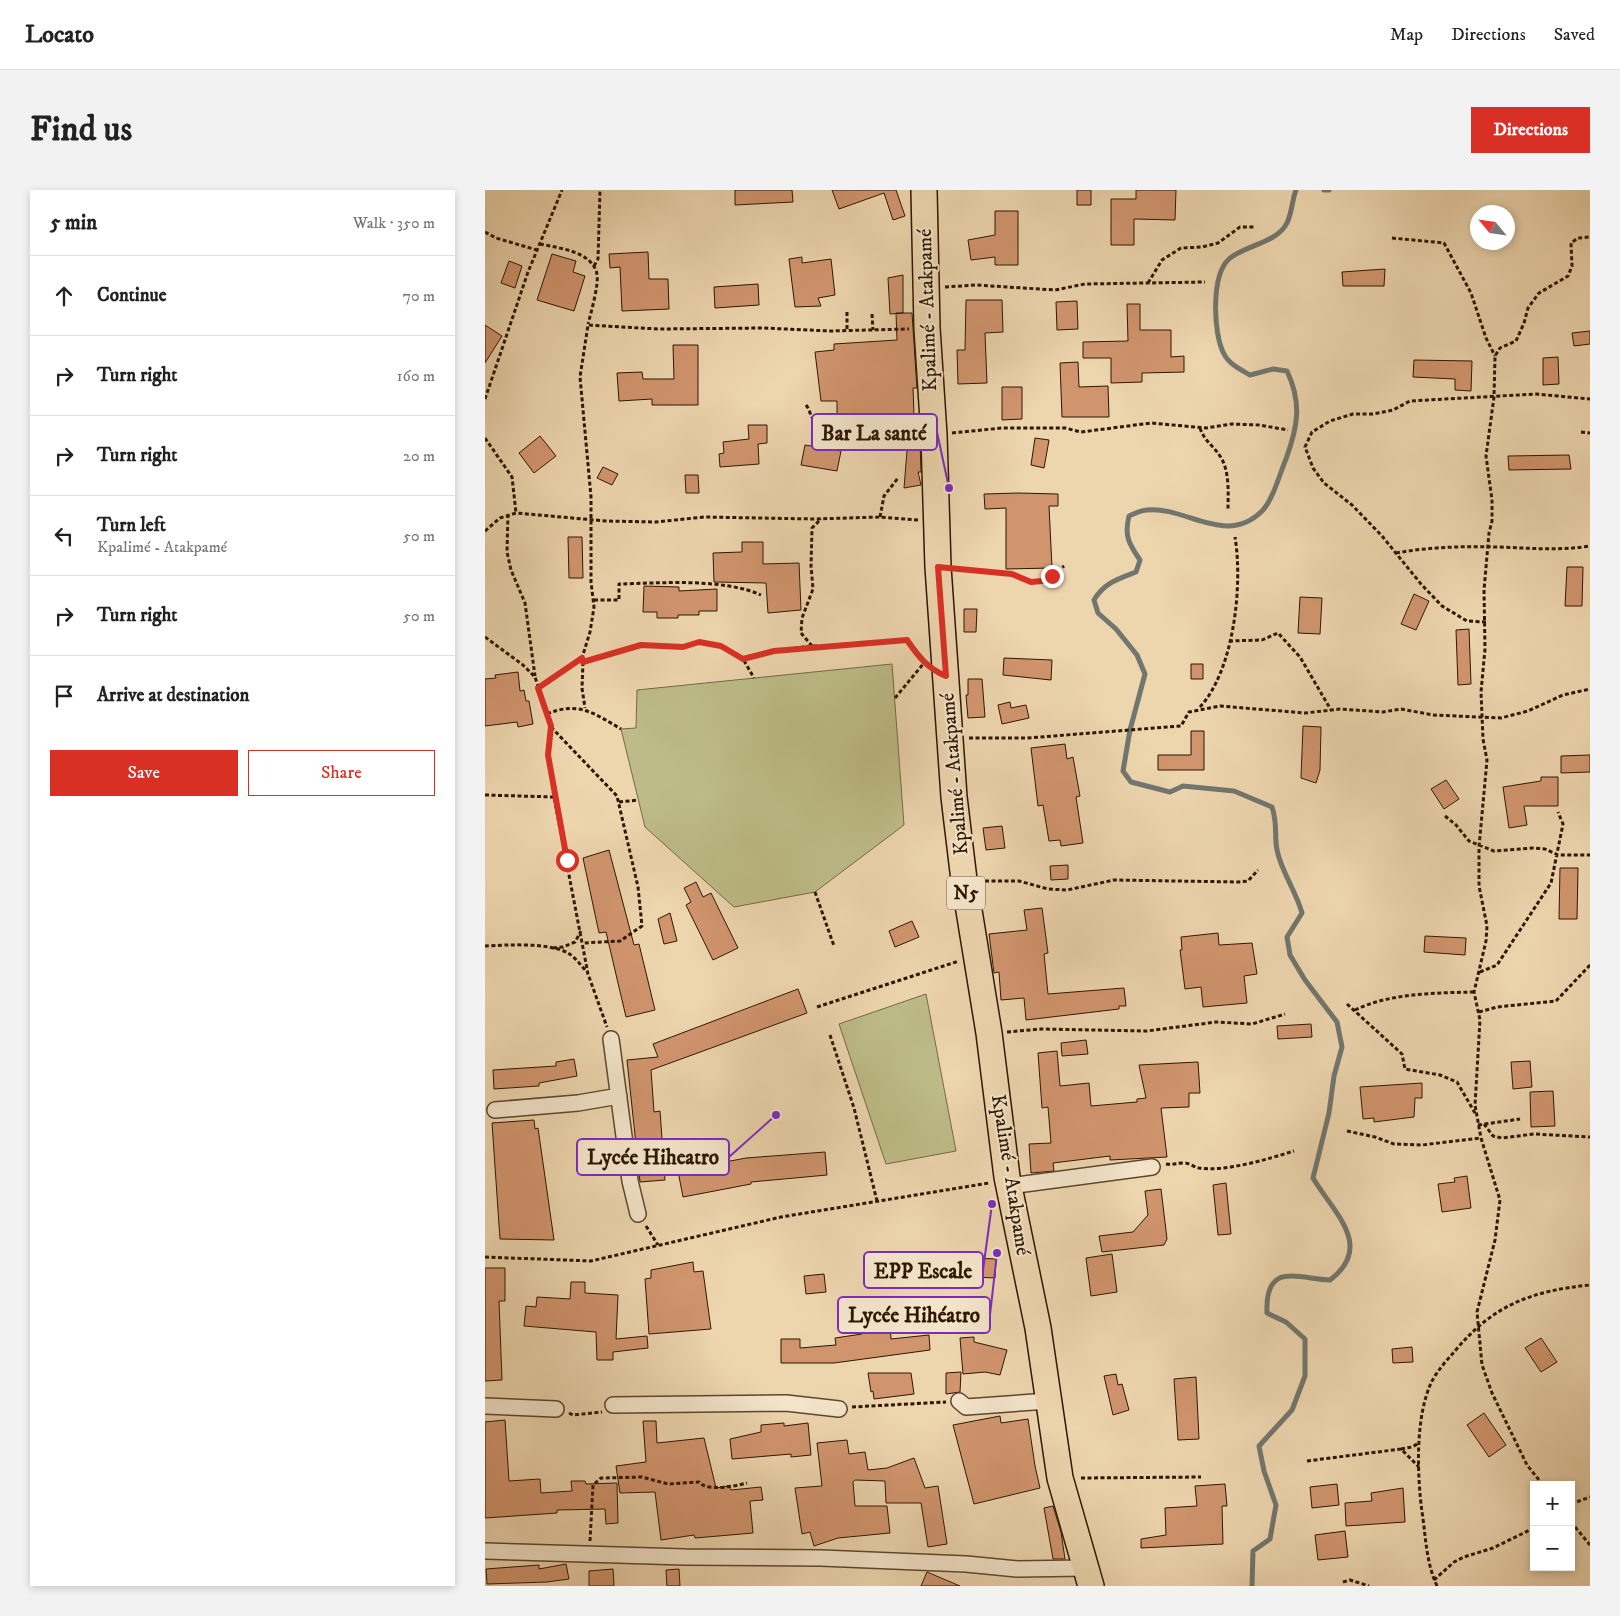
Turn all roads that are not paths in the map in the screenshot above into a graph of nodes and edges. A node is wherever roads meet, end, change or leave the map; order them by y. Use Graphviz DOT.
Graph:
graph roads {
  1 [pos="924,190"];
  2 [pos="611,1039"];
  3 [pos="619,1096"];
  4 [pos="495,1110"];
  5 [pos="1152,1167"];
  6 [pos="1008,1181"];
  7 [pos="638,1214"];
  8 [pos="959,1401"];
  9 [pos="1048,1401"];
  10 [pos="613,1405"];
  11 [pos="485,1406"];
  12 [pos="556,1409"];
  13 [pos="839,1409"];
  14 [pos="485,1551"];
  15 [pos="1088,1577"];
  1 -- 6 [label="main road, Kpalimé - Atakpamé / N5"];
  2 -- 3 [label="street"];
  3 -- 4 [label="street"];
  3 -- 7 [label="street"];
  5 -- 6 [label="street"];
  6 -- 9 [label="main road, Kpalimé - Atakpamé / N5"];
  8 -- 9 [label="street"];
  9 -- 15 [label="main road, Kpalimé - Atakpamé / N5"];
  10 -- 13 [label="street"];
  11 -- 12 [label="street"];
  14 -- 15 [label="street"];
}
